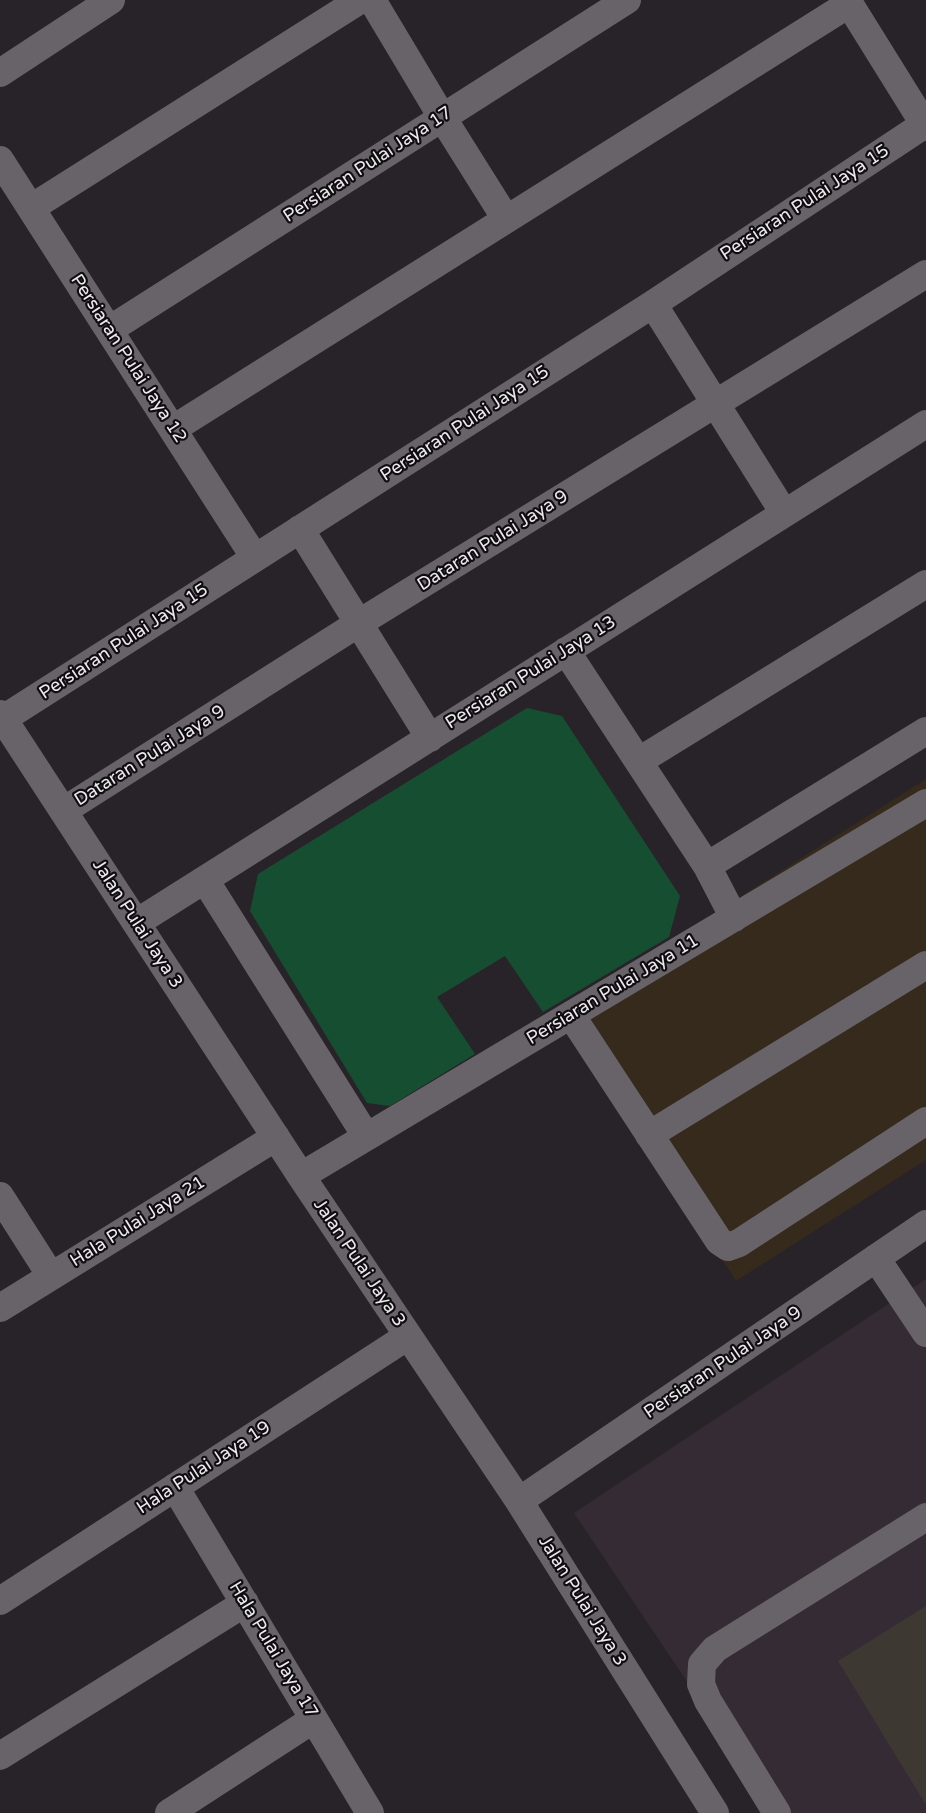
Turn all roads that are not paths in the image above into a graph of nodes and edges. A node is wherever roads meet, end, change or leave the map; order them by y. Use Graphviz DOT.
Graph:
graph roads {
  1 [pos="111,0"];
  2 [pos="360,0"];
  3 [pos="372,0"];
  4 [pos="627,0"];
  5 [pos="848,2"];
  6 [pos="0,72"];
  7 [pos="442,117"];
  8 [pos="925,125"];
  9 [pos="0,160"];
  10 [pos="31,208"];
  11 [pos="506,219"];
  12 [pos="926,274"];
  13 [pos="653,304"];
  14 [pos="109,330"];
  15 [pos="714,404"];
  16 [pos="926,424"];
  17 [pos="173,429"];
  18 [pos="784,513"];
  19 [pos="300,529"];
  20 [pos="255,558"];
  21 [pos="926,584"];
  22 [pos="359,623"];
  23 [pos="566,651"];
  24 [pos="2,716"];
  25 [pos="926,731"];
  26 [pos="430,738"];
  27 [pos="639,761"];
  28 [pos="926,804"];
  29 [pos="63,811"];
  30 [pos="707,866"];
  31 [pos="205,880"];
  32 [pos="734,918"];
  33 [pos="136,923"];
  34 [pos="926,965"];
  35 [pos="571,1015"];
  36 [pos="926,1121"];
  37 [pos="649,1135"];
  38 [pos="366,1136"];
  39 [pos="276,1137"];
  40 [pos="301,1176"];
  41 [pos="0,1196"];
  42 [pos="926,1224"];
  43 [pos="876,1258"];
  44 [pos="51,1276"];
  45 [pos="0,1308"];
  46 [pos="926,1332"];
  47 [pos="408,1336"];
  48 [pos="175,1487"];
  49 [pos="519,1502"];
  50 [pos="926,1517"];
  51 [pos="0,1601"];
  52 [pos="245,1603"];
  53 [pos="314,1719"];
  54 [pos="0,1756"];
  55 [pos="170,1813"];
  56 [pos="370,1813"];
  57 [pos="716,1813"];
  58 [pos="777,1813"];
  1 -- 6 [label="street"];
  2 -- 10 [label="street"];
  3 -- 7 [label="street"];
  4 -- 7 [label="street, Persiaran Pulai Jaya 17"];
  5 -- 8 [label="street"];
  5 -- 11 [label="street"];
  7 -- 11 [label="street"];
  7 -- 14 [label="street, Persiaran Pulai Jaya 17"];
  8 -- 13 [label="street, Persiaran Pulai Jaya 15"];
  9 -- 10 [label="street, Persiaran Pulai Jaya 12"];
  10 -- 14 [label="street, Persiaran Pulai Jaya 12"];
  11 -- 17 [label="street"];
  12 -- 15 [label="street, Dataran Pulai Jaya 9"];
  13 -- 15 [label="street"];
  13 -- 19 [label="street, Persiaran Pulai Jaya 15"];
  14 -- 17 [label="street, Persiaran Pulai Jaya 12"];
  15 -- 18 [label="street"];
  15 -- 22 [label="street, Dataran Pulai Jaya 9"];
  16 -- 18 [label="street, Persiaran Pulai Jaya 13"];
  17 -- 20 [label="street, Persiaran Pulai Jaya 12"];
  18 -- 23 [label="street, Persiaran Pulai Jaya 13"];
  19 -- 20 [label="street, Persiaran Pulai Jaya 15"];
  19 -- 22 [label="street"];
  20 -- 24 [label="street, Persiaran Pulai Jaya 15"];
  21 -- 27 [label="street"];
  22 -- 26 [label="street"];
  22 -- 29 [label="street, Dataran Pulai Jaya 9"];
  23 -- 26 [label="street, Persiaran Pulai Jaya 13"];
  23 -- 27 [label="street"];
  24 -- 29 [label="street, Jalan Pulai Jaya 3"];
  25 -- 30 [label="street"];
  26 -- 31 [label="street, Persiaran Pulai Jaya 13"];
  27 -- 30 [label="street"];
  28 -- 32 [label="street, Persiaran Pulai Jaya 11"];
  29 -- 33 [label="street, Jalan Pulai Jaya 3"];
  30 -- 32 [label="street"];
  31 -- 33 [label="street, Persiaran Pulai Jaya 13"];
  31 -- 38 [label="street"];
  32 -- 35 [label="street, Persiaran Pulai Jaya 11"];
  33 -- 39 [label="street, Jalan Pulai Jaya 3"];
  34 -- 37 [label="street"];
  35 -- 37 [label="street"];
  35 -- 38 [label="street, Persiaran Pulai Jaya 11"];
  36 -- 37 [label="street"];
  38 -- 40 [label="street, Persiaran Pulai Jaya 11"];
  39 -- 40 [label="street, Jalan Pulai Jaya 3"];
  39 -- 44 [label="street, Hala Pulai Jaya 21"];
  40 -- 47 [label="street, Jalan Pulai Jaya 3"];
  41 -- 44 [label="street"];
  42 -- 43 [label="street, Persiaran Pulai Jaya 9"];
  43 -- 46 [label="street"];
  43 -- 49 [label="street, Persiaran Pulai Jaya 9"];
  44 -- 45 [label="street, Hala Pulai Jaya 21"];
  47 -- 48 [label="street, Hala Pulai Jaya 19"];
  47 -- 49 [label="street, Jalan Pulai Jaya 3"];
  48 -- 51 [label="street, Hala Pulai Jaya 19"];
  48 -- 52 [label="street, Hala Pulai Jaya 17"];
  49 -- 57 [label="street, Jalan Pulai Jaya 3"];
  50 -- 58 [label="street"];
  52 -- 53 [label="street, Hala Pulai Jaya 17"];
  52 -- 54 [label="street"];
  53 -- 55 [label="street"];
  53 -- 56 [label="street, Hala Pulai Jaya 17"];
}
